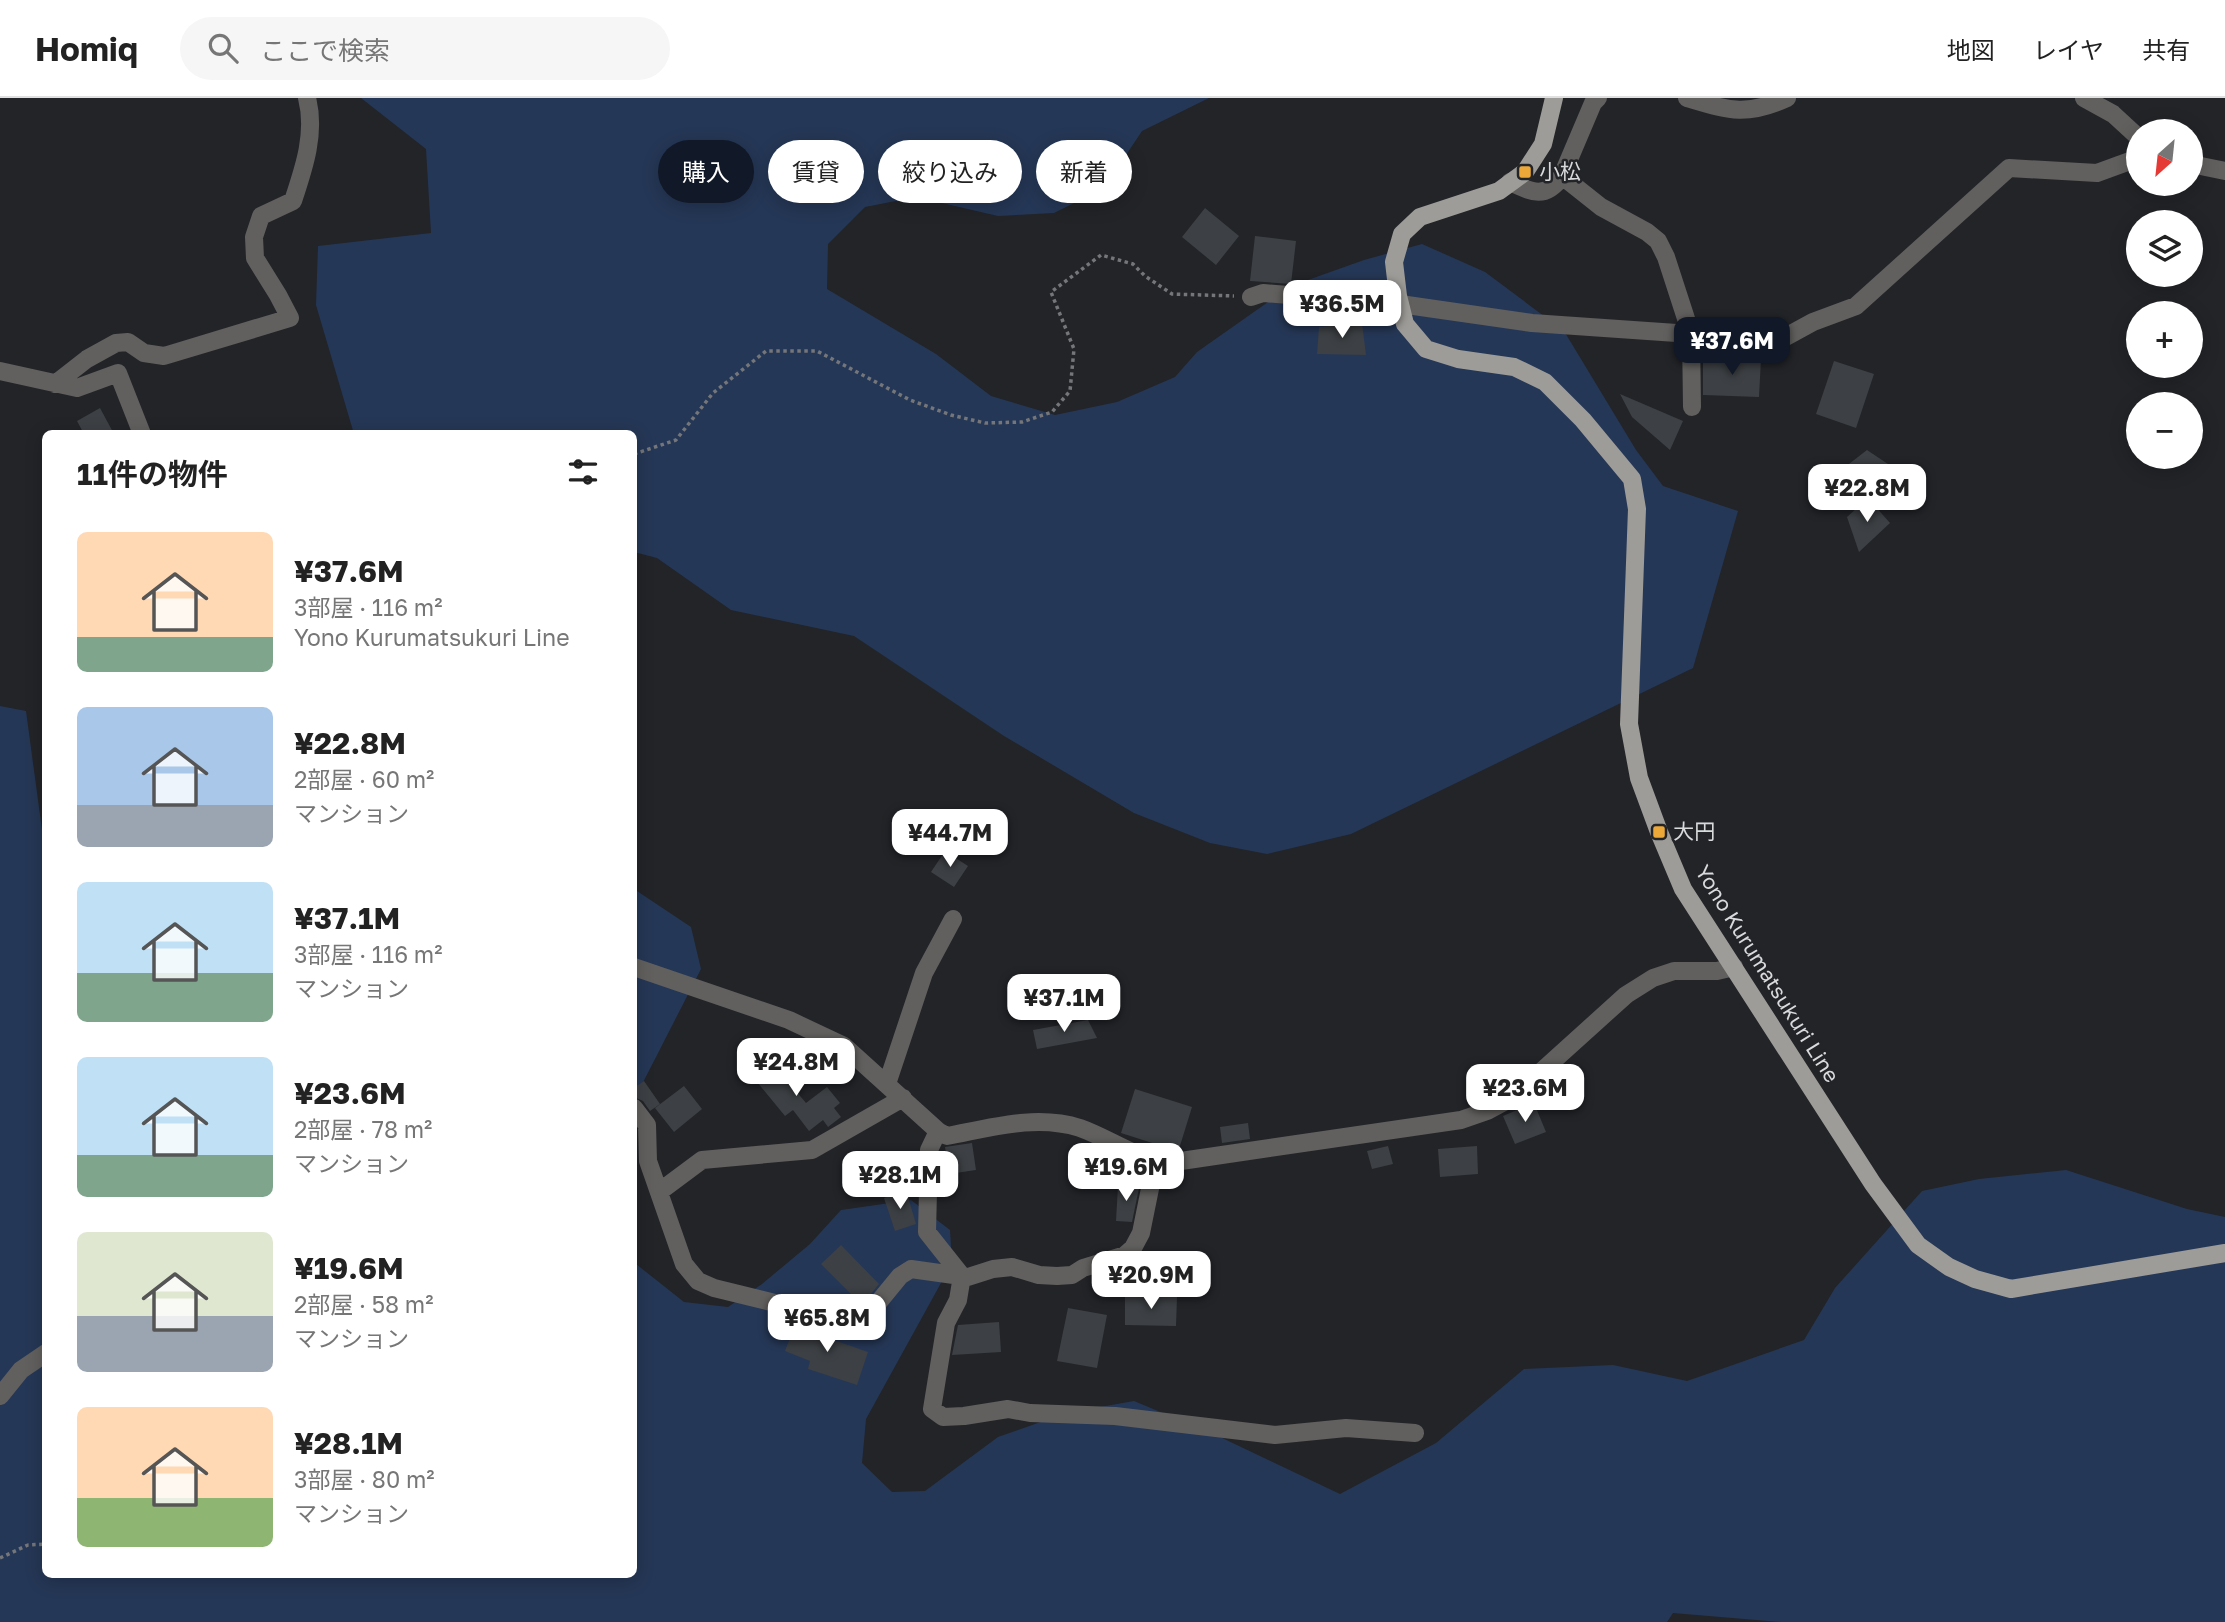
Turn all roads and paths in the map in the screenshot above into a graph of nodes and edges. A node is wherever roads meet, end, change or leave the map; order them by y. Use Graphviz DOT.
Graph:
graph roads {
  1 [pos="307,98"];
  2 [pos="1554,98"];
  3 [pos="1598,98"];
  4 [pos="1687,98"];
  5 [pos="1787,98"];
  6 [pos="2084,98"];
  7 [pos="2126,126"];
  8 [pos="2126,162"];
  9 [pos="2203,166"];
  10 [pos="2225,171"];
  11 [pos="1562,176"];
  12 [pos="1510,182"];
  13 [pos="1251,297"];
  14 [pos="1400,304"];
  15 [pos="1691,334"];
  16 [pos="0,371"];
  17 [pos="55,384"];
  18 [pos="1692,407"];
  19 [pos="140,430"];
  20 [pos="637,453"];
  21 [pos="953,919"];
  22 [pos="1734,967"];
  23 [pos="637,968"];
  24 [pos="887,1084"];
  25 [pos="903,1098"];
  26 [pos="637,1112"];
  27 [pos="938,1131"];
  28 [pos="1156,1159"];
  29 [pos="659,1192"];
  30 [pos="2225,1253"];
  31 [pos="962,1276"];
  32 [pos="42,1356"];
  33 [pos="0,1395"];
  34 [pos="1415,1433"];
  35 [pos="42,1545"];
  36 [pos="0,1558"];
  1 -- 17 [label="street"];
  2 -- 12 [label="main road, Yono Kurumatsukuri Line"];
  3 -- 11 [label="street"];
  4 -- 5 [label="street"];
  6 -- 7 [label="street"];
  8 -- 15 [label="street"];
  9 -- 10 [label="street"];
  11 -- 12 [label="street"];
  11 -- 15 [label="street"];
  12 -- 14 [label="main road, Yono Kurumatsukuri Line"];
  13 -- 14 [label="street"];
  13 -- 20 [label="path"];
  14 -- 15 [label="street"];
  14 -- 22 [label="main road, Yono Kurumatsukuri Line"];
  15 -- 18 [label="street"];
  16 -- 17 [label="street"];
  17 -- 19 [label="street"];
  21 -- 24 [label="street"];
  22 -- 28 [label="street"];
  22 -- 30 [label="main road, Yono Kurumatsukuri Line"];
  23 -- 24 [label="street"];
  24 -- 25 [label="street"];
  25 -- 27 [label="street"];
  25 -- 29 [label="street"];
  26 -- 29 [label="street"];
  27 -- 28 [label="street"];
  27 -- 31 [label="street"];
  28 -- 31 [label="street"];
  29 -- 31 [label="street"];
  31 -- 34 [label="street"];
  32 -- 33 [label="street"];
  35 -- 36 [label="path"];
}
